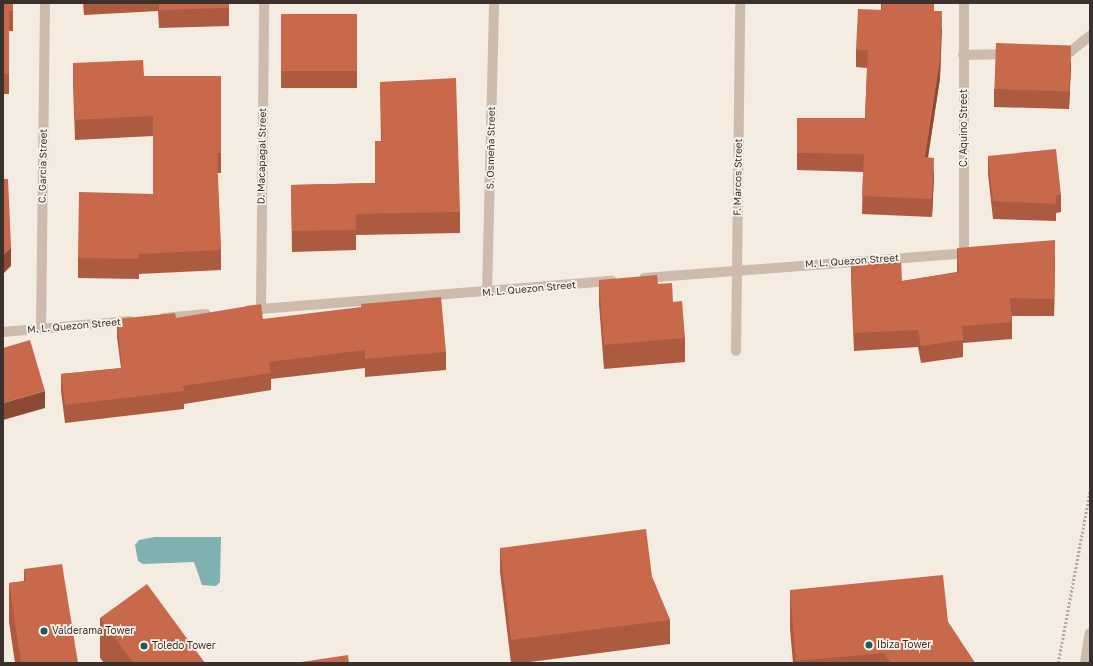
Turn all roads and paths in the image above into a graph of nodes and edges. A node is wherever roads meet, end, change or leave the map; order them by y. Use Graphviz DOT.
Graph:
graph roads {
  1 [pos="45,3"];
  2 [pos="264,3"];
  3 [pos="494,3"];
  4 [pos="740,3"];
  5 [pos="964,3"];
  6 [pos="1090,36"];
  7 [pos="1047,53"];
  8 [pos="1017,54"];
  9 [pos="963,55"];
  10 [pos="979,252"];
  11 [pos="964,253"];
  12 [pos="738,269"];
  13 [pos="636,279"];
  14 [pos="620,280"];
  15 [pos="487,293"];
  16 [pos="261,309"];
  17 [pos="237,312"];
  18 [pos="214,314"];
  19 [pos="42,329"];
  20 [pos="3,332"];
  21 [pos="736,351"];
  22 [pos="1090,491"];
  23 [pos="1090,633"];
  24 [pos="1058,663"];
  25 [pos="1085,663"];
  1 -- 19 [label="street, C. Garcia Street"];
  2 -- 16 [label="street, D. Macapagal Street"];
  3 -- 15 [label="street, S. Osmeña Street"];
  4 -- 12 [label="street, F. Marcos Street"];
  5 -- 9 [label="street, C. Aquino Street"];
  6 -- 7 [label="street"];
  8 -- 9 [label="street"];
  9 -- 11 [label="street, C. Aquino Street"];
  10 -- 11 [label="street, M. L. Quezon Street"];
  11 -- 12 [label="street, M. L. Quezon Street"];
  12 -- 13 [label="street, M. L. Quezon Street"];
  12 -- 21 [label="street, F. Marcos Street"];
  14 -- 15 [label="street, M. L. Quezon Street"];
  15 -- 16 [label="street, M. L. Quezon Street"];
  16 -- 17 [label="street, M. L. Quezon Street"];
  18 -- 19 [label="street, M. L. Quezon Street"];
  19 -- 20 [label="street, M. L. Quezon Street"];
  22 -- 24 [label="path"];
  23 -- 25 [label="street"];
}
